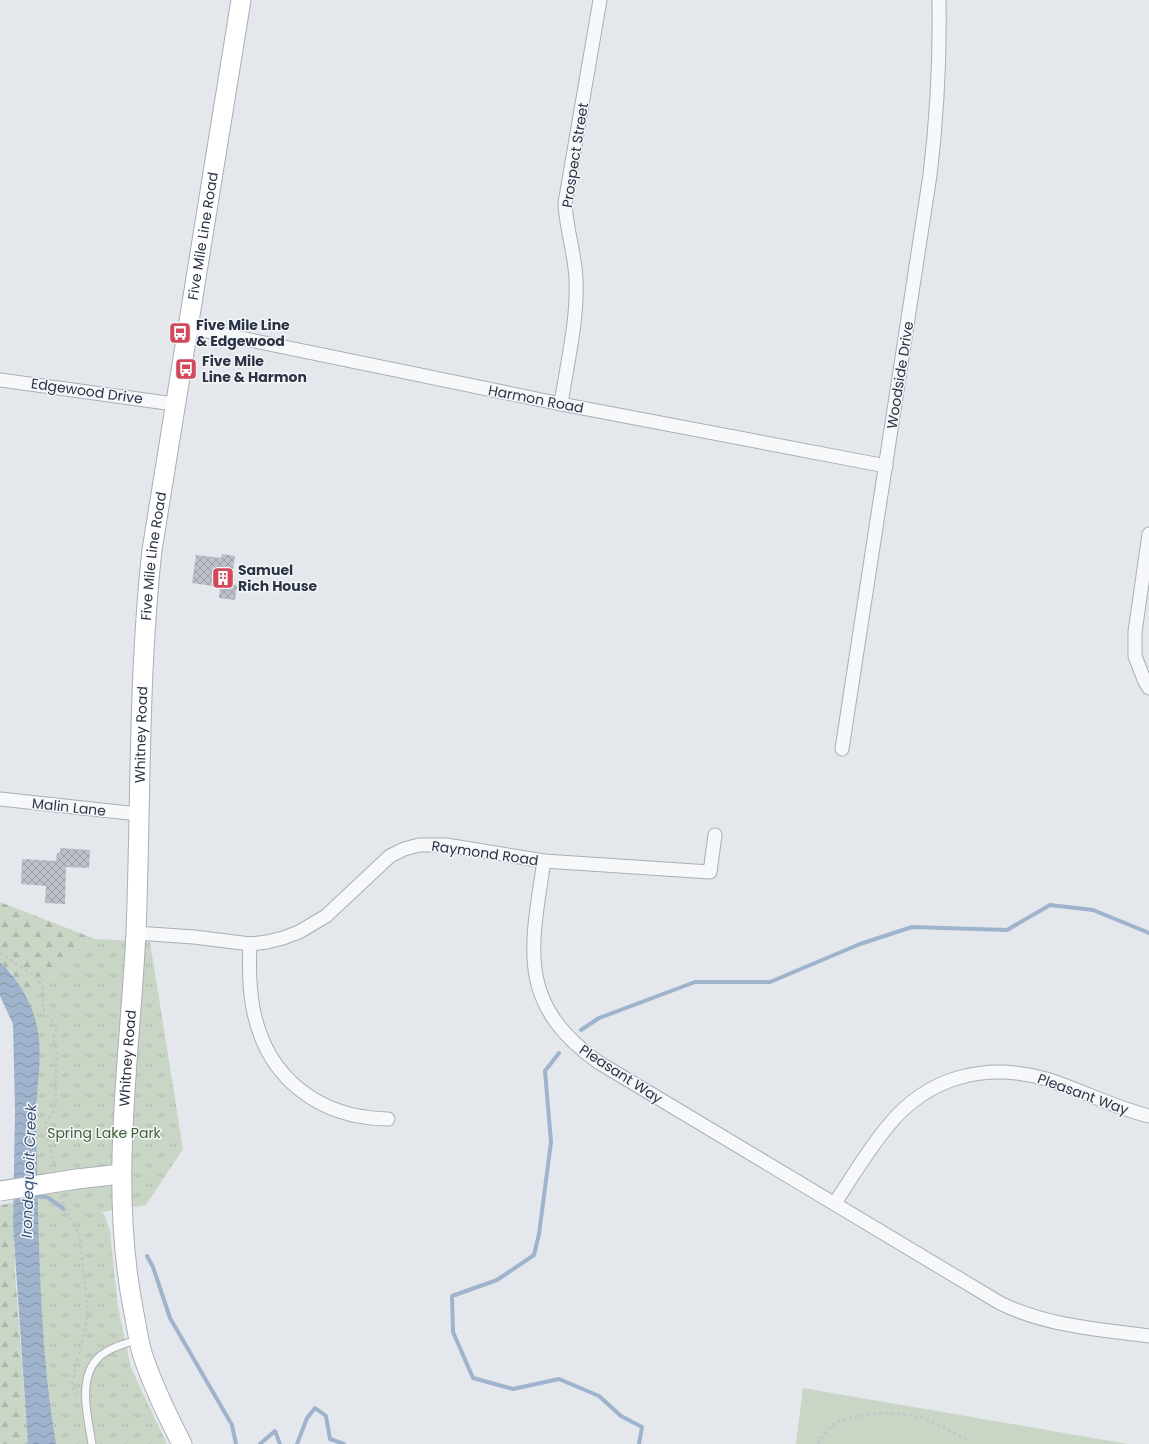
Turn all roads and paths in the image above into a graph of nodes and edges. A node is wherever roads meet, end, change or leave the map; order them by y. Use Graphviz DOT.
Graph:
graph roads {
  1 [pos="241,0"];
  2 [pos="600,0"];
  3 [pos="939,0"];
  4 [pos="187,327"];
  5 [pos="0,380"];
  6 [pos="174,404"];
  7 [pos="561,404"];
  8 [pos="886,466"];
  9 [pos="1149,534"];
  10 [pos="144,662"];
  11 [pos="1149,688"];
  12 [pos="842,748"];
  13 [pos="0,799"];
  14 [pos="138,814"];
  15 [pos="715,835"];
  16 [pos="544,861"];
  17 [pos="136,933"];
  18 [pos="250,944"];
  19 [pos="1149,1116"];
  20 [pos="388,1119"];
  21 [pos="121,1174"];
  22 [pos="0,1191"];
  23 [pos="835,1203"];
  24 [pos="1149,1336"];
  25 [pos="139,1339"];
  26 [pos="968,1440"];
  27 [pos="92,1444"];
  28 [pos="182,1444"];
  29 [pos="818,1444"];
  1 -- 4 [label="main road, Five Mile Line Road"];
  2 -- 7 [label="street, Prospect Street"];
  3 -- 8 [label="street, Woodside Drive"];
  4 -- 6 [label="main road, Five Mile Line Road"];
  4 -- 7 [label="street, Harmon Road"];
  5 -- 6 [label="street, Edgewood Drive"];
  6 -- 10 [label="main road, Five Mile Line Road"];
  7 -- 8 [label="street, Harmon Road"];
  8 -- 12 [label="street, Woodside Drive"];
  9 -- 11 [label="street"];
  10 -- 14 [label="main road, Whitney Road"];
  13 -- 14 [label="street, Malin Lane"];
  14 -- 17 [label="main road, Whitney Road"];
  15 -- 16 [label="street, Raymond Road"];
  16 -- 18 [label="street, Raymond Road"];
  16 -- 23 [label="street, Pleasant Way"];
  17 -- 18 [label="street, Raymond Road"];
  17 -- 21 [label="main road, Whitney Road"];
  18 -- 20 [label="street"];
  19 -- 23 [label="street, Pleasant Way"];
  21 -- 22 [label="main road, bridge"];
  21 -- 25 [label="main road, Whitney Road"];
  23 -- 24 [label="street, Pleasant Way"];
  25 -- 27 [label="lane"];
  25 -- 28 [label="main road, Whitney Road"];
  26 -- 29 [label="path"];
}
